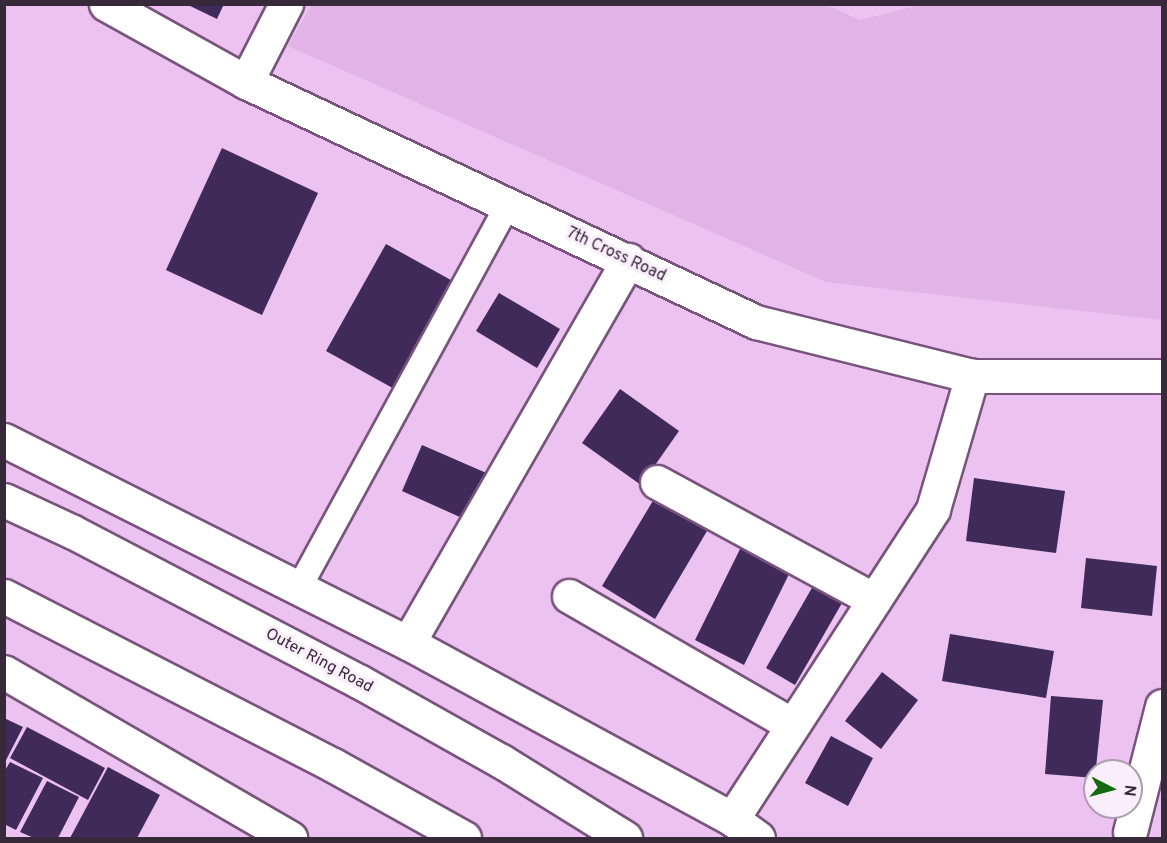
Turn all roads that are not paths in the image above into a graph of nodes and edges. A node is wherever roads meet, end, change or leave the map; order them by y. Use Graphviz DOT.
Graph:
graph roads {
  1 [pos="106,4"];
  2 [pos="286,4"];
  3 [pos="246,82"];
  4 [pos="508,204"];
  5 [pos="628,260"];
  6 [pos="972,376"];
  7 [pos="1162,376"];
  8 [pos="4,440"];
  9 [pos="657,482"];
  10 [pos="4,500"];
  11 [pos="299,588"];
  12 [pos="4,596"];
  13 [pos="569,596"];
  14 [pos="874,600"];
  15 [pos="408,643"];
  16 [pos="4,672"];
  17 [pos="1162,706"];
  18 [pos="792,725"];
  19 [pos="732,819"];
  20 [pos="1130,832"];
  21 [pos="290,838"];
  22 [pos="464,838"];
  23 [pos="625,838"];
  24 [pos="758,838"];
  1 -- 3 [label="main road, 7th Cross Road"];
  2 -- 3 [label="main road"];
  3 -- 4 [label="main road, 7th Cross Road"];
  4 -- 5 [label="main road, 7th Cross Road"];
  4 -- 11 [label="lane"];
  5 -- 6 [label="main road, 7th Cross Road"];
  5 -- 15 [label="main road"];
  6 -- 7 [label="main road, 7th Cross Road"];
  6 -- 14 [label="main road"];
  8 -- 11 [label="main road"];
  9 -- 14 [label="main road"];
  10 -- 23 [label="main road, Outer Ring Road"];
  11 -- 15 [label="main road"];
  12 -- 22 [label="main road"];
  13 -- 18 [label="main road"];
  14 -- 18 [label="main road"];
  15 -- 19 [label="main road"];
  16 -- 21 [label="main road"];
  17 -- 20 [label="main road"];
  18 -- 19 [label="main road"];
  19 -- 24 [label="main road"];
}
